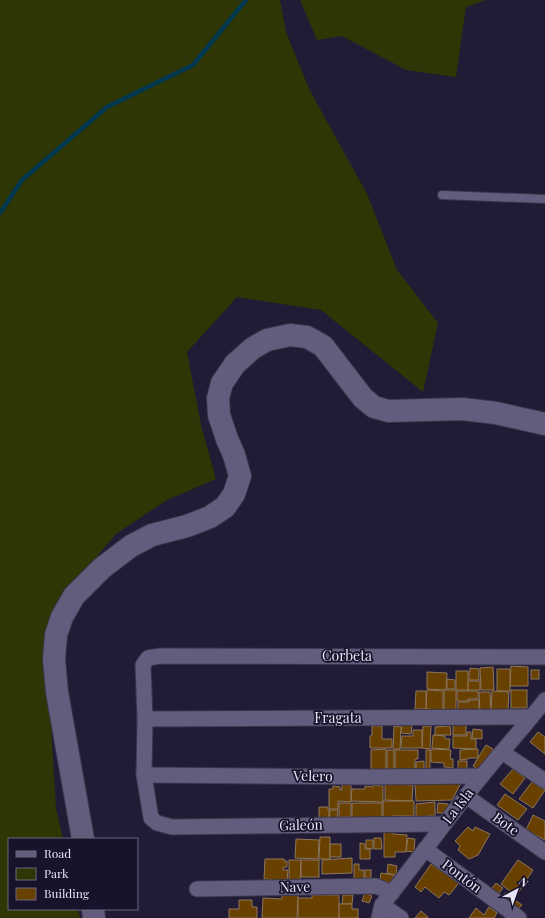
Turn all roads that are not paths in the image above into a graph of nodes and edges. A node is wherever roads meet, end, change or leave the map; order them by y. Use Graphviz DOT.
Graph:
graph roads {
  1 [pos="442,195"];
  2 [pos="545,199"];
  3 [pos="545,424"];
  4 [pos="545,657"];
  5 [pos="545,700"];
  6 [pos="531,717"];
  7 [pos="145,719"];
  8 [pos="502,752"];
  9 [pos="144,775"];
  10 [pos="482,776"];
  11 [pos="545,781"];
  12 [pos="466,796"];
  13 [pos="444,824"];
  14 [pos="83,838"];
  15 [pos="425,849"];
  16 [pos="545,852"];
  17 [pos="198,889"];
  18 [pos="392,893"];
  19 [pos="380,912"];
  20 [pos="401,918"];
  21 [pos="519,918"];
  1 -- 2 [label="lane"];
  3 -- 14 [label="main road"];
  4 -- 7 [label="street, Corbeta"];
  5 -- 6 [label="street, La Isla"];
  6 -- 7 [label="street, Fragata"];
  6 -- 8 [label="street, La Isla"];
  7 -- 9 [label="street"];
  8 -- 10 [label="street, La Isla"];
  8 -- 11 [label="street"];
  9 -- 10 [label="street, Velero"];
  9 -- 13 [label="street, Galeón"];
  10 -- 12 [label="street, La Isla"];
  12 -- 13 [label="street, La Isla"];
  12 -- 16 [label="street, Bote"];
  13 -- 15 [label="street, La Isla"];
  15 -- 18 [label="street, La Isla"];
  15 -- 21 [label="street, Pontón"];
  17 -- 18 [label="street, Nave"];
  18 -- 19 [label="street, La Isla"];
  19 -- 20 [label="street"];
}
